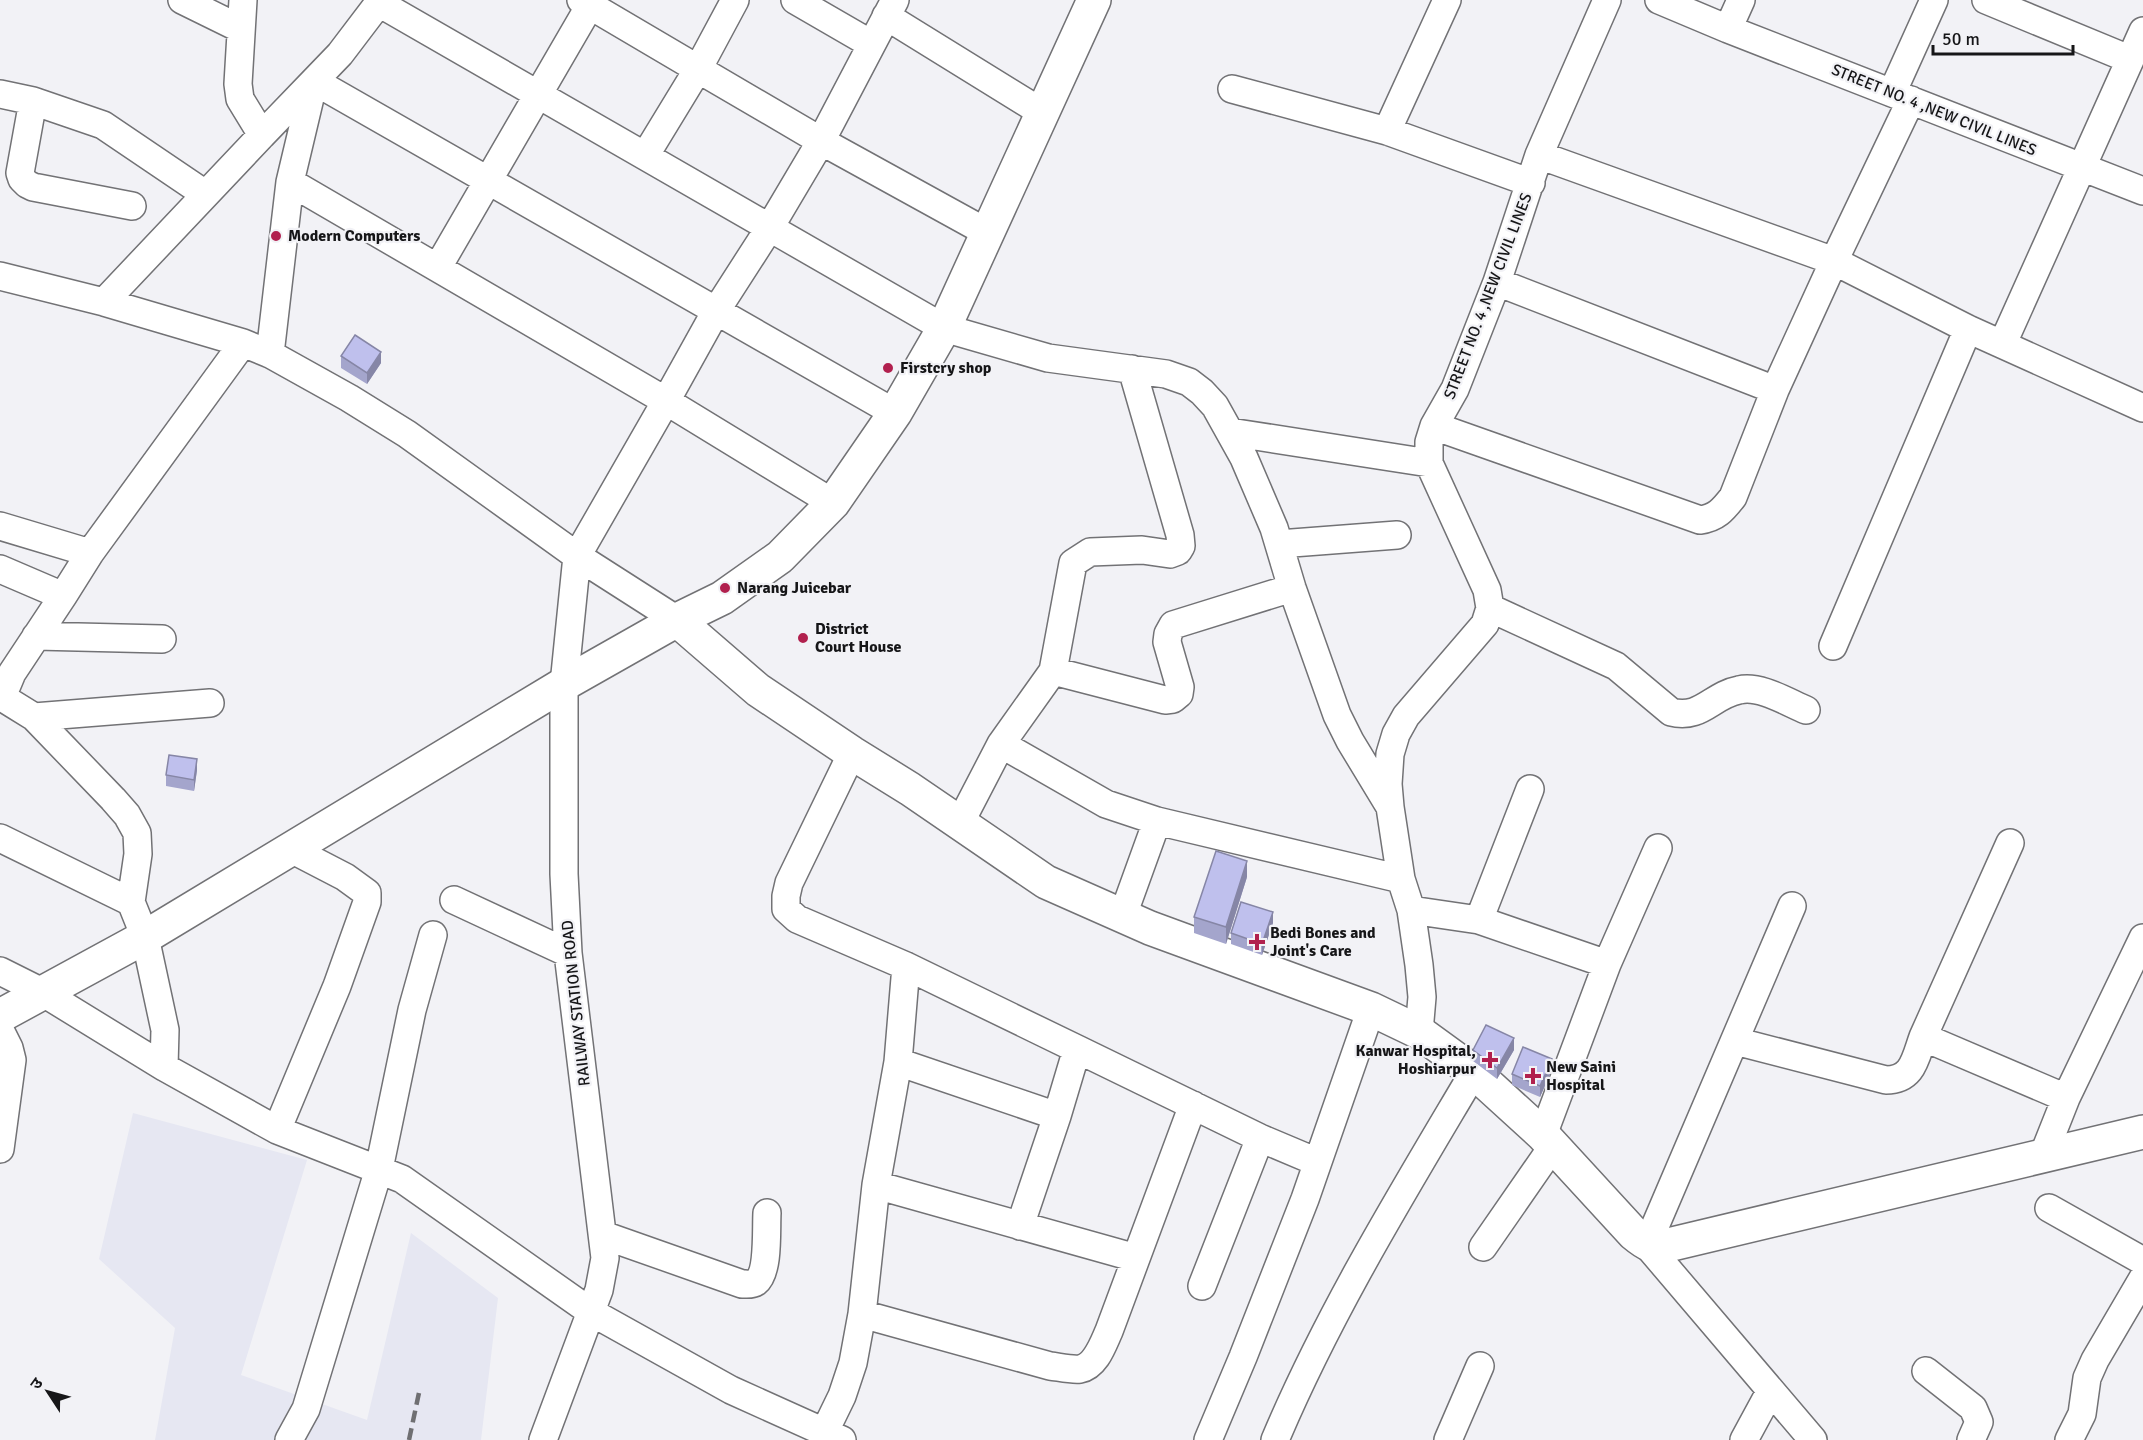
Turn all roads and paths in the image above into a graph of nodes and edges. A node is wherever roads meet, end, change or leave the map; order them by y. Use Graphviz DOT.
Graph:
graph roads {
  1 [pos="182,0"];
  2 [pos="243,0"];
  3 [pos="735,0"];
  4 [pos="795,0"];
  5 [pos="1094,0"];
  6 [pos="1607,0"];
  7 [pos="1659,0"];
  8 [pos="1741,0"];
  9 [pos="1934,0"];
  10 [pos="1986,0"];
  11 [pos="380,1"];
  12 [pos="588,2"];
  13 [pos="1441,2"];
  14 [pos="890,8"];
  15 [pos="241,29"];
  16 [pos="1728,29"];
  17 [pos="2143,31"];
  18 [pos="872,44"];
  19 [pos="2129,59"];
  20 [pos="698,69"];
  21 [pos="314,81"];
  22 [pos="1232,89"];
  23 [pos="0,94"];
  24 [pos="538,94"];
  25 [pos="1902,97"];
  26 [pos="33,101"];
  27 [pos="1043,113"];
  28 [pos="1387,131"];
  29 [pos="262,135"];
  30 [pos="821,141"];
  31 [pos="1539,155"];
  32 [pos="645,156"];
  33 [pos="2081,169"];
  34 [pos="488,180"];
  35 [pos="290,182"];
  36 [pos="1531,183"];
  37 [pos="2143,191"];
  38 [pos="205,194"];
  39 [pos="132,206"];
  40 [pos="770,227"];
  41 [pos="988,233"];
  42 [pos="1834,261"];
  43 [pos="438,267"];
  44 [pos="0,276"];
  45 [pos="1497,282"];
  46 [pos="104,302"];
  47 [pos="716,310"];
  48 [pos="944,328"];
  49 [pos="1968,329"];
  50 [pos="243,343"];
  51 [pos="2002,343"];
  52 [pos="270,354"];
  53 [pos="1132,369"];
  54 [pos="1775,390"];
  55 [pos="666,401"];
  56 [pos="2143,408"];
  57 [pos="895,413"];
  58 [pos="1434,426"];
  59 [pos="1230,432"];
  60 [pos="1429,463"];
  61 [pos="833,502"];
  62 [pos="0,526"];
  63 [pos="1397,535"];
  64 [pos="1279,544"];
  65 [pos="90,554"];
  66 [pos="577,556"];
  67 [pos="0,568"];
  68 [pos="1292,588"];
  69 [pos="63,596"];
  70 [pos="1491,608"];
  71 [pos="677,620"];
  72 [pos="36,636"];
  73 [pos="162,639"];
  74 [pos="1833,646"];
  75 [pos="1053,671"];
  76 [pos="564,684"];
  77 [pos="1,696"];
  78 [pos="210,703"];
  79 [pos="1806,710"];
  80 [pos="34,717"];
  81 [pos="1001,744"];
  82 [pos="852,753"];
  83 [pos="1530,789"];
  84 [pos="1390,807"];
  85 [pos="1156,821"];
  86 [pos="960,823"];
  87 [pos="0,838"];
  88 [pos="2010,843"];
  89 [pos="1658,848"];
  90 [pos="291,849"];
  91 [pos="1401,879"];
  92 [pos="454,900"];
  93 [pos="131,902"];
  94 [pos="1791,906"];
  95 [pos="1411,910"];
  96 [pos="1123,915"];
  97 [pos="1479,920"];
  98 [pos="433,935"];
  99 [pos="145,937"];
  100 [pos="2143,938"];
  101 [pos="568,953"];
  102 [pos="1607,964"];
  103 [pos="906,966"];
  104 [pos="0,971"];
  105 [pos="42,992"];
  106 [pos="1371,1009"];
  107 [pos="0,1016"];
  108 [pos="0,1030"];
  109 [pos="1419,1032"];
  110 [pos="1923,1037"];
  111 [pos="1735,1041"];
  112 [pos="1077,1049"];
  113 [pos="898,1062"];
  114 [pos="164,1067"];
  115 [pos="1474,1072"];
  116 [pos="2066,1098"];
  117 [pos="1193,1106"];
  118 [pos="1058,1116"];
  119 [pos="277,1130"];
  120 [pos="2143,1132"];
  121 [pos="1260,1138"];
  122 [pos="1548,1141"];
  123 [pos="0,1149"];
  124 [pos="2043,1156"];
  125 [pos="1317,1162"];
  126 [pos="379,1169"];
  127 [pos="876,1185"];
  128 [pos="2049,1208"];
  129 [pos="767,1213"];
  130 [pos="1020,1226"];
  131 [pos="603,1235"];
  132 [pos="1647,1245"];
  133 [pos="1483,1247"];
  134 [pos="1136,1258"];
  135 [pos="2142,1278"];
  136 [pos="1202,1286"];
  137 [pos="591,1312"];
  138 [pos="861,1314"];
  139 [pos="1480,1366"];
  140 [pos="1926,1371"];
  141 [pos="1770,1392"];
  142 [pos="833,1436"];
  143 [pos="289,1440"];
  144 [pos="543,1440"];
  145 [pos="1208,1440"];
  146 [pos="1275,1440"];
  147 [pos="1448,1440"];
  148 [pos="1744,1440"];
  149 [pos="1813,1440"];
  150 [pos="1971,1440"];
  151 [pos="2069,1440"];
  1 -- 15 [label="street"];
  2 -- 15 [label="street"];
  3 -- 20 [label="street"];
  4 -- 18 [label="street"];
  5 -- 27 [label="main road"];
  6 -- 31 [label="street, STREET NO. 4 ,NEW CIVIL LINES"];
  7 -- 16 [label="street, STREET NO. 4 ,NEW CIVIL LINES"];
  8 -- 16 [label="street"];
  9 -- 25 [label="street"];
  10 -- 19 [label="street"];
  11 -- 21 [label="street"];
  11 -- 24 [label="street"];
  12 -- 20 [label="street"];
  12 -- 24 [label="street"];
  13 -- 28 [label="street"];
  14 -- 18 [label="street"];
  14 -- 27 [label="street"];
  15 -- 29 [label="street"];
  16 -- 25 [label="street, STREET NO. 4 ,NEW CIVIL LINES"];
  17 -- 19 [label="street"];
  18 -- 30 [label="street"];
  19 -- 33 [label="street"];
  20 -- 30 [label="street"];
  20 -- 32 [label="street"];
  21 -- 29 [label="street"];
  21 -- 34 [label="street"];
  21 -- 35 [label="street"];
  22 -- 28 [label="street"];
  23 -- 26 [label="street"];
  24 -- 32 [label="street"];
  24 -- 34 [label="street"];
  25 -- 33 [label="street, STREET NO. 4 ,NEW CIVIL LINES"];
  25 -- 42 [label="street"];
  26 -- 38 [label="street"];
  26 -- 39 [label="street"];
  27 -- 41 [label="main road"];
  28 -- 36 [label="street"];
  29 -- 38 [label="street"];
  30 -- 40 [label="street"];
  30 -- 41 [label="street"];
  31 -- 36 [label="street, STREET NO. 4 ,NEW CIVIL LINES"];
  31 -- 42 [label="street"];
  32 -- 40 [label="street"];
  33 -- 37 [label="street, STREET NO. 4 ,NEW CIVIL LINES"];
  33 -- 51 [label="street"];
  34 -- 43 [label="street"];
  34 -- 47 [label="street"];
  35 -- 43 [label="street"];
  35 -- 52 [label="street"];
  36 -- 45 [label="street, STREET NO. 4 ,NEW CIVIL LINES"];
  38 -- 46 [label="street"];
  40 -- 47 [label="street"];
  40 -- 48 [label="street"];
  41 -- 48 [label="main road"];
  42 -- 49 [label="street"];
  42 -- 54 [label="street"];
  43 -- 55 [label="street"];
  44 -- 46 [label="street"];
  45 -- 54 [label="street"];
  45 -- 58 [label="street, STREET NO. 4 ,NEW CIVIL LINES"];
  46 -- 50 [label="street"];
  47 -- 55 [label="street"];
  47 -- 57 [label="street"];
  48 -- 53 [label="street"];
  48 -- 57 [label="main road"];
  49 -- 51 [label="street"];
  49 -- 74 [label="street"];
  50 -- 52 [label="street"];
  50 -- 65 [label="street"];
  51 -- 56 [label="street"];
  52 -- 66 [label="street"];
  53 -- 59 [label="street"];
  53 -- 75 [label="street"];
  54 -- 58 [label="street"];
  55 -- 61 [label="street"];
  55 -- 66 [label="street"];
  57 -- 61 [label="main road"];
  58 -- 60 [label="street, STREET NO. 4 ,NEW CIVIL LINES"];
  59 -- 60 [label="street"];
  59 -- 64 [label="street"];
  60 -- 70 [label="street, STREET NO. 4 ,NEW CIVIL LINES"];
  61 -- 71 [label="main road"];
  62 -- 65 [label="street"];
  63 -- 64 [label="street"];
  64 -- 68 [label="street"];
  65 -- 69 [label="street"];
  66 -- 71 [label="street"];
  66 -- 76 [label="street, RAILWAY STATION ROAD"];
  67 -- 69 [label="street"];
  68 -- 75 [label="street"];
  68 -- 84 [label="street"];
  69 -- 72 [label="street"];
  70 -- 79 [label="street"];
  70 -- 84 [label="street"];
  71 -- 76 [label="main road"];
  71 -- 82 [label="main road"];
  72 -- 73 [label="street"];
  72 -- 77 [label="street"];
  75 -- 81 [label="street"];
  76 -- 90 [label="main road"];
  76 -- 101 [label="street, RAILWAY STATION ROAD"];
  77 -- 80 [label="street"];
  78 -- 80 [label="street"];
  80 -- 93 [label="street"];
  81 -- 85 [label="street"];
  81 -- 86 [label="street"];
  82 -- 86 [label="main road"];
  82 -- 103 [label="street"];
  83 -- 97 [label="street"];
  84 -- 91 [label="street"];
  85 -- 91 [label="street"];
  85 -- 96 [label="street"];
  86 -- 96 [label="main road"];
  87 -- 93 [label="street"];
  88 -- 110 [label="street"];
  89 -- 102 [label="street"];
  90 -- 99 [label="main road"];
  90 -- 119 [label="street"];
  91 -- 95 [label="street"];
  92 -- 101 [label="street"];
  93 -- 99 [label="street"];
  94 -- 111 [label="street"];
  95 -- 97 [label="street"];
  95 -- 109 [label="street"];
  96 -- 106 [label="main road"];
  97 -- 102 [label="street"];
  98 -- 126 [label="street"];
  99 -- 105 [label="main road"];
  99 -- 114 [label="street"];
  100 -- 116 [label="street"];
  101 -- 131 [label="street, RAILWAY STATION ROAD"];
  102 -- 122 [label="street"];
  103 -- 112 [label="street"];
  103 -- 113 [label="street"];
  104 -- 105 [label="street"];
  105 -- 107 [label="main road"];
  105 -- 114 [label="street"];
  106 -- 109 [label="main road"];
  106 -- 125 [label="street"];
  108 -- 123 [label="street"];
  109 -- 115 [label="main road"];
  110 -- 111 [label="street"];
  110 -- 116 [label="street"];
  111 -- 132 [label="street"];
  112 -- 117 [label="street"];
  112 -- 118 [label="street"];
  113 -- 118 [label="street"];
  113 -- 127 [label="street"];
  114 -- 119 [label="street"];
  115 -- 122 [label="main road"];
  115 -- 146 [label="street"];
  116 -- 124 [label="street"];
  117 -- 121 [label="street"];
  117 -- 134 [label="street"];
  118 -- 130 [label="street"];
  119 -- 126 [label="street"];
  120 -- 124 [label="main road"];
  121 -- 125 [label="street"];
  121 -- 136 [label="street"];
  122 -- 132 [label="main road"];
  122 -- 133 [label="street"];
  124 -- 132 [label="main road"];
  125 -- 145 [label="street"];
  126 -- 137 [label="street"];
  126 -- 143 [label="street"];
  127 -- 130 [label="street"];
  127 -- 138 [label="street"];
  128 -- 135 [label="street"];
  129 -- 131 [label="street"];
  130 -- 134 [label="street"];
  131 -- 137 [label="street, RAILWAY STATION ROAD"];
  132 -- 141 [label="street"];
  134 -- 138 [label="street"];
  135 -- 151 [label="street"];
  137 -- 142 [label="street"];
  137 -- 144 [label="street, RAILWAY STATION ROAD"];
  138 -- 142 [label="street"];
  139 -- 147 [label="street"];
  140 -- 150 [label="street"];
  141 -- 148 [label="street"];
  141 -- 149 [label="street"];
}
